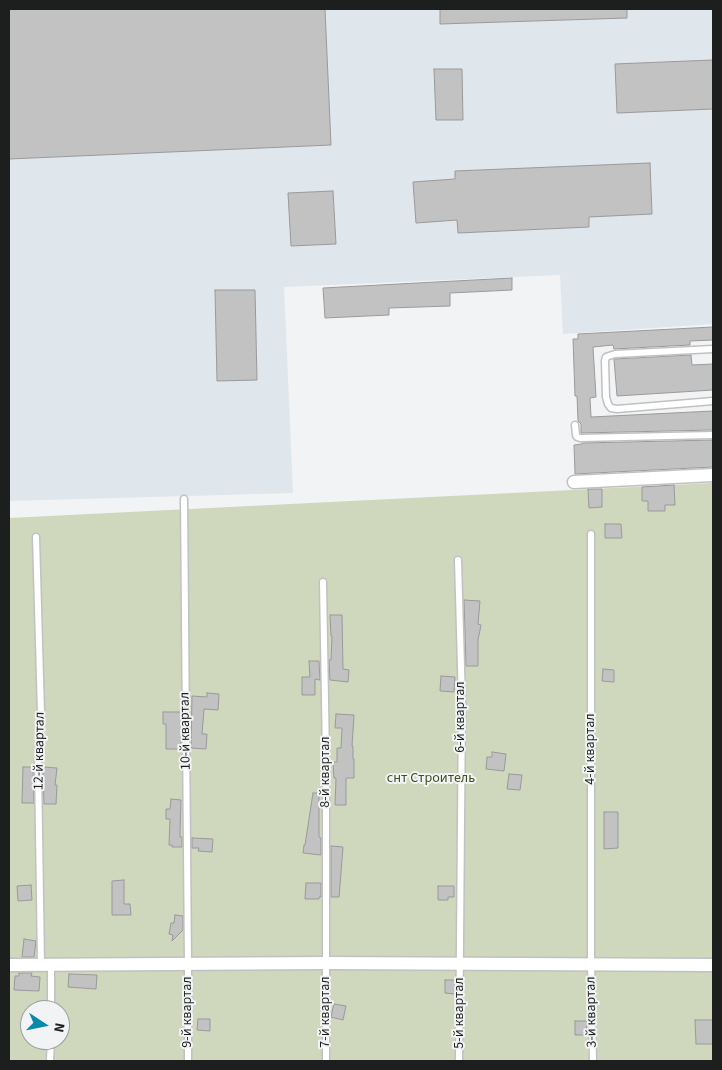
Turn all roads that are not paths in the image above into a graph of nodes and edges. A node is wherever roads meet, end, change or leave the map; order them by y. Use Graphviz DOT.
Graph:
graph roads {
  1 [pos="713,350"];
  2 [pos="713,402"];
  3 [pos="575,424"];
  4 [pos="713,435"];
  5 [pos="713,475"];
  6 [pos="574,482"];
  7 [pos="184,499"];
  8 [pos="591,534"];
  9 [pos="36,537"];
  10 [pos="458,560"];
  11 [pos="323,582"];
  12 [pos="327,963"];
  13 [pos="9,964"];
  14 [pos="188,964"];
  15 [pos="460,964"];
  16 [pos="592,964"];
  17 [pos="46,965"];
  18 [pos="713,965"];
  19 [pos="50,1000"];
  20 [pos="188,1061"];
  21 [pos="326,1061"];
  22 [pos="459,1061"];
  23 [pos="593,1061"];
  1 -- 2 [label="lane"];
  3 -- 4 [label="lane"];
  5 -- 6 [label="street"];
  7 -- 14 [label="lane, 10-й квартал"];
  8 -- 16 [label="lane, 4-й квартал"];
  9 -- 17 [label="lane, 12-й квартал"];
  10 -- 15 [label="lane, 6-й квартал"];
  11 -- 12 [label="lane, 8-й квартал"];
  12 -- 14 [label="street"];
  12 -- 15 [label="street"];
  12 -- 21 [label="lane, 7-й квартал"];
  13 -- 17 [label="street"];
  14 -- 17 [label="street"];
  14 -- 20 [label="lane, 9-й квартал"];
  15 -- 16 [label="street"];
  15 -- 22 [label="lane, 5-й квартал"];
  16 -- 18 [label="street"];
  16 -- 23 [label="lane, 3-й квартал"];
  17 -- 19 [label="lane, 12-й квартал"];
}
